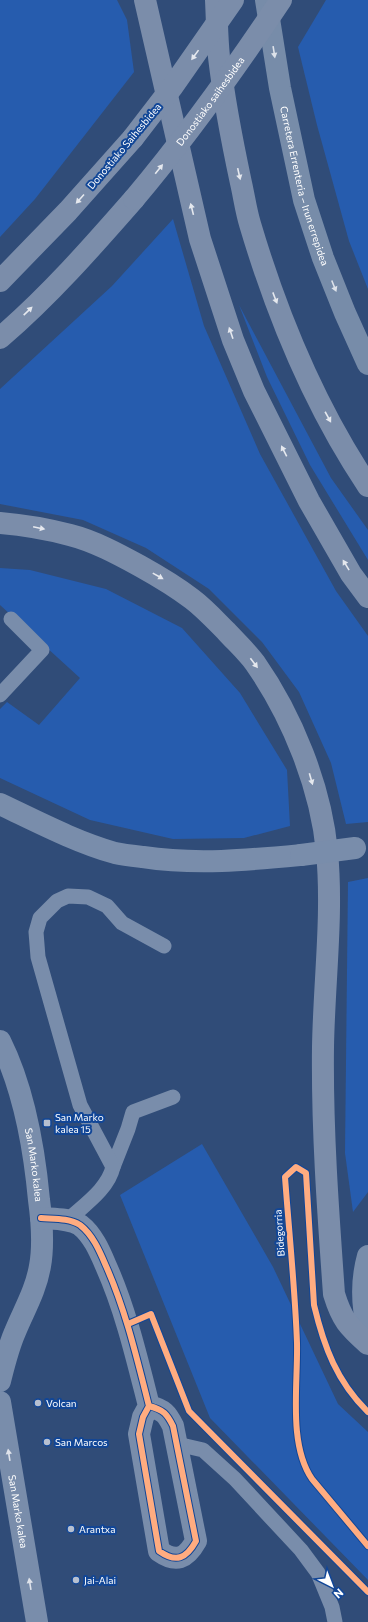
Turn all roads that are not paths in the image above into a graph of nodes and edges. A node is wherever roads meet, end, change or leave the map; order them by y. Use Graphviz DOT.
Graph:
graph roads {
  1 [pos="146,0"];
  2 [pos="216,0"];
  3 [pos="233,0"];
  4 [pos="266,0"];
  5 [pos="281,0"];
  6 [pos="0,281"];
  7 [pos="0,338"];
  8 [pos="368,364"];
  9 [pos="368,486"];
  10 [pos="0,523"];
  11 [pos="368,598"];
  12 [pos="11,619"];
  13 [pos="0,695"];
  14 [pos="0,804"];
  15 [pos="362,847"];
  16 [pos="164,946"];
  17 [pos="0,1041"];
  18 [pos="173,1097"];
  19 [pos="113,1167"];
  20 [pos="41,1218"];
  21 [pos="68,1220"];
  22 [pos="368,1256"];
  23 [pos="24,1313"];
  24 [pos="368,1330"];
  25 [pos="0,1341"];
  26 [pos="368,1344"];
  27 [pos="0,1381"];
  28 [pos="0,1402"];
  29 [pos="150,1406"];
  30 [pos="177,1444"];
  31 [pos="37,1622"];
  32 [pos="335,1622"];
  11 -- 1 [label="highway, one-way"];
  2 -- 9 [label="highway, one-way"];
  3 -- 6 [label="highway, Donostiako Saihesbidea, one-way, bridge"];
  4 -- 8 [label="main road, Carretera Errenteria – Irun errepidea, one-way"];
  7 -- 5 [label="highway, Donostiako saihesbidea, one-way, bridge"];
  10 -- 26 [label="highway, one-way"];
  12 -- 13 [label="lane"];
  14 -- 15 [label="street, bridge"];
  16 -- 19 [label="lane"];
  17 -- 20 [label="street, San Marko kalea"];
  18 -- 19 [label="lane"];
  19 -- 21 [label="lane"];
  20 -- 21 [label="street"];
  20 -- 23 [label="street, San Marko kalea"];
  21 -- 29 [label="street"];
  22 -- 24 [label="street"];
  23 -- 25 [label="street"];
  23 -- 27 [label="street, San Marko kalea"];
  31 -- 28 [label="street, San Marko kalea, one-way"];
  29 -- 30 [label="street"];
  29 -- 30 [label="street"];
  30 -- 32 [label="lane"];
}
